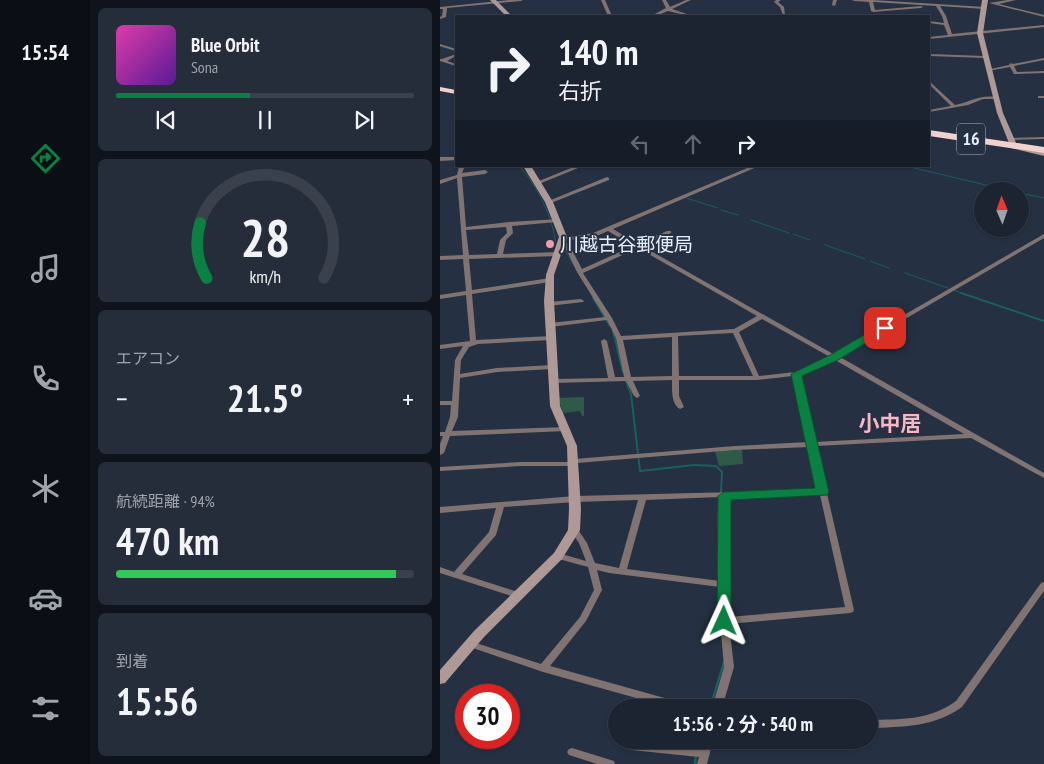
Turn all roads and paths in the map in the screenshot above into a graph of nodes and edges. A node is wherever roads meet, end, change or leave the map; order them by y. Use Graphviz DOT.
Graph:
graph roads {
  1 [pos="521,0"];
  2 [pos="603,0"];
  3 [pos="664,0"];
  4 [pos="689,0"];
  5 [pos="779,0"];
  6 [pos="854,0"];
  7 [pos="1014,0"];
  8 [pos="494,1"];
  9 [pos="871,1"];
  10 [pos="986,3"];
  11 [pos="937,6"];
  12 [pos="443,8"];
  13 [pos="668,9"];
  14 [pos="911,9"];
  15 [pos="662,12"];
  16 [pos="784,14"];
  17 [pos="508,15"];
  18 [pos="610,15"];
  19 [pos="655,15"];
  20 [pos="674,15"];
  21 [pos="688,15"];
  22 [pos="914,15"];
  23 [pos="1044,16"];
  24 [pos="440,18"];
  25 [pos="930,22"];
  26 [pos="946,24"];
  27 [pos="1044,26"];
  28 [pos="980,33"];
  29 [pos="950,35"];
  30 [pos="930,38"];
  31 [pos="440,45"];
  32 [pos="455,50"];
  33 [pos="455,55"];
  34 [pos="930,56"];
  35 [pos="985,58"];
  36 [pos="1042,59"];
  37 [pos="441,61"];
  38 [pos="455,64"];
  39 [pos="1011,64"];
  40 [pos="1044,66"];
  41 [pos="988,70"];
  42 [pos="1044,72"];
  43 [pos="930,83"];
  44 [pos="440,88"];
  45 [pos="455,90"];
  46 [pos="996,98"];
  47 [pos="954,106"];
  48 [pos="930,111"];
  49 [pos="930,131"];
  50 [pos="1044,138"];
  51 [pos="1012,142"];
  52 [pos="1044,150"];
  53 [pos="440,158"];
  54 [pos="455,159"];
  55 [pos="462,167"];
  56 [pos="529,167"];
  57 [pos="578,167"];
  58 [pos="755,167"];
  59 [pos="485,172"];
  60 [pos="460,176"];
  61 [pos="607,179"];
  62 [pos="440,182"];
  63 [pos="537,183"];
  64 [pos="549,202"];
  65 [pos="557,220"];
  66 [pos="509,224"];
  67 [pos="464,229"];
  68 [pos="608,229"];
  69 [pos="669,232"];
  70 [pos="1044,236"];
  71 [pos="562,240"];
  72 [pos="636,246"];
  73 [pos="558,254"];
  74 [pos="500,256"];
  75 [pos="466,257"];
  76 [pos="440,258"];
  77 [pos="580,272"];
  78 [pos="550,280"];
  79 [pos="469,292"];
  80 [pos="440,297"];
  81 [pos="580,301"];
  82 [pos="549,304"];
  83 [pos="761,317"];
  84 [pos="609,318"];
  85 [pos="550,325"];
  86 [pos="735,331"];
  87 [pos="676,336"];
  88 [pos="551,338"];
  89 [pos="619,338"];
  90 [pos="604,341"];
  91 [pos="473,343"];
  92 [pos="440,347"];
  93 [pos="834,358"];
  94 [pos="552,367"];
  95 [pos="796,374"];
  96 [pos="459,376"];
  97 [pos="676,378"];
  98 [pos="757,378"];
  99 [pos="628,379"];
  100 [pos="612,380"];
  101 [pos="554,381"];
  102 [pos="637,396"];
  103 [pos="440,403"];
  104 [pos="455,403"];
  105 [pos="680,407"];
  106 [pos="566,429"];
  107 [pos="444,434"];
  108 [pos="972,435"];
  109 [pos="812,445"];
  110 [pos="440,453"];
  111 [pos="574,463"];
  112 [pos="440,469"];
  113 [pos="1044,476"];
  114 [pos="823,492"];
  115 [pos="724,496"];
  116 [pos="575,499"];
  117 [pos="642,499"];
  118 [pos="500,506"];
  119 [pos="440,510"];
  120 [pos="574,530"];
  121 [pos="558,556"];
  122 [pos="592,565"];
  123 [pos="440,570"];
  124 [pos="622,571"];
  125 [pos="456,574"];
  126 [pos="725,585"];
  127 [pos="1044,585"];
  128 [pos="518,595"];
  129 [pos="724,621"];
  130 [pos="470,644"];
  131 [pos="543,668"];
  132 [pos="440,679"];
  133 [pos="638,699"];
  134 [pos="720,699"];
  135 [pos="878,723"];
  136 [pos="648,749"];
  137 [pos="572,752"];
  138 [pos="703,759"];
  139 [pos="610,764"];
  1 -- 8 [label="street"];
  2 -- 18 [label="street"];
  3 -- 13 [label="street"];
  4 -- 13 [label="street"];
  5 -- 16 [label="street"];
  6 -- 9 [label="street"];
  7 -- 10 [label="street"];
  8 -- 12 [label="street"];
  8 -- 17 [label="street"];
  9 -- 11 [label="street"];
  9 -- 14 [label="street"];
  10 -- 11 [label="street"];
  10 -- 23 [label="street"];
  10 -- 28 [label="street"];
  11 -- 14 [label="street"];
  11 -- 26 [label="street"];
  12 -- 24 [label="street"];
  13 -- 15 [label="street"];
  13 -- 21 [label="street"];
  14 -- 22 [label="street"];
  15 -- 19 [label="street"];
  15 -- 20 [label="street"];
  25 -- 26 [label="street"];
  26 -- 29 [label="street"];
  27 -- 28 [label="street"];
  28 -- 29 [label="street"];
  28 -- 35 [label="street"];
  29 -- 30 [label="street"];
  31 -- 32 [label="street"];
  33 -- 37 [label="street"];
  34 -- 35 [label="street"];
  35 -- 41 [label="street"];
  36 -- 39 [label="street"];
  36 -- 40 [label="street"];
  37 -- 38 [label="street"];
  39 -- 41 [label="street"];
  39 -- 42 [label="street"];
  41 -- 46 [label="street"];
  43 -- 47 [label="street"];
  44 -- 45 [label="highway"];
  46 -- 47 [label="street"];
  46 -- 51 [label="street"];
  47 -- 48 [label="street"];
  49 -- 51 [label="highway, 16"];
  50 -- 51 [label="street"];
  51 -- 52 [label="highway, 16"];
  53 -- 54 [label="street"];
  55 -- 60 [label="street"];
  56 -- 63 [label="street"];
  57 -- 63 [label="street"];
  58 -- 68 [label="street"];
  59 -- 60 [label="street"];
  60 -- 62 [label="street"];
  60 -- 67 [label="street"];
  61 -- 64 [label="street"];
  63 -- 64 [label="street"];
  64 -- 65 [label="street"];
  65 -- 66 [label="street"];
  65 -- 71 [label="street"];
  66 -- 67 [label="street"];
  66 -- 74 [label="street"];
  67 -- 75 [label="street"];
  68 -- 71 [label="street"];
  68 -- 72 [label="street"];
  69 -- 72 [label="street"];
  70 -- 93 [label="street"];
  71 -- 73 [label="street"];
  71 -- 77 [label="street"];
  72 -- 77 [label="street"];
  72 -- 83 [label="street"];
  73 -- 74 [label="street"];
  73 -- 78 [label="street"];
  74 -- 75 [label="street"];
  75 -- 76 [label="street"];
  75 -- 79 [label="street"];
  77 -- 84 [label="street"];
  78 -- 79 [label="street"];
  78 -- 82 [label="street"];
  79 -- 80 [label="street"];
  79 -- 91 [label="street"];
  81 -- 82 [label="street"];
  82 -- 85 [label="street"];
  83 -- 86 [label="street"];
  83 -- 93 [label="street"];
  84 -- 85 [label="street"];
  84 -- 89 [label="street"];
  85 -- 88 [label="street"];
  86 -- 87 [label="street"];
  86 -- 98 [label="street"];
  87 -- 89 [label="street"];
  87 -- 97 [label="street"];
  88 -- 91 [label="street"];
  88 -- 94 [label="street"];
  89 -- 99 [label="street"];
  90 -- 100 [label="street"];
  91 -- 92 [label="street"];
  91 -- 96 [label="street"];
  93 -- 95 [label="street"];
  93 -- 108 [label="street"];
  94 -- 96 [label="street"];
  94 -- 101 [label="street"];
  95 -- 98 [label="street"];
  95 -- 109 [label="street"];
  96 -- 104 [label="street"];
  97 -- 98 [label="street"];
  97 -- 99 [label="street"];
  97 -- 105 [label="street"];
  99 -- 100 [label="street"];
  99 -- 102 [label="street"];
  100 -- 101 [label="street"];
  101 -- 106 [label="street"];
  103 -- 104 [label="street"];
  104 -- 107 [label="street"];
  106 -- 107 [label="street"];
  106 -- 111 [label="street"];
  107 -- 110 [label="street"];
  108 -- 109 [label="street"];
  108 -- 113 [label="street"];
  109 -- 111 [label="street"];
  109 -- 114 [label="street"];
  111 -- 112 [label="street"];
  111 -- 116 [label="street"];
  114 -- 115 [label="street"];
  114 -- 129 [label="street"];
  115 -- 117 [label="street"];
  115 -- 126 [label="street"];
  116 -- 117 [label="street"];
  116 -- 118 [label="street"];
  116 -- 120 [label="street"];
  117 -- 124 [label="street"];
  118 -- 119 [label="street"];
  118 -- 125 [label="street"];
  120 -- 121 [label="street"];
  120 -- 122 [label="street"];
  121 -- 122 [label="street"];
  121 -- 128 [label="street"];
  122 -- 124 [label="street"];
  122 -- 131 [label="street"];
  123 -- 125 [label="street"];
  124 -- 126 [label="street"];
  125 -- 128 [label="street"];
  126 -- 129 [label="street"];
  127 -- 135 [label="street"];
  128 -- 130 [label="street"];
  129 -- 134 [label="street"];
  130 -- 131 [label="street"];
  130 -- 132 [label="street"];
  131 -- 133 [label="street"];
  136 -- 138 [label="street"];
  137 -- 139 [label="street"];
}
